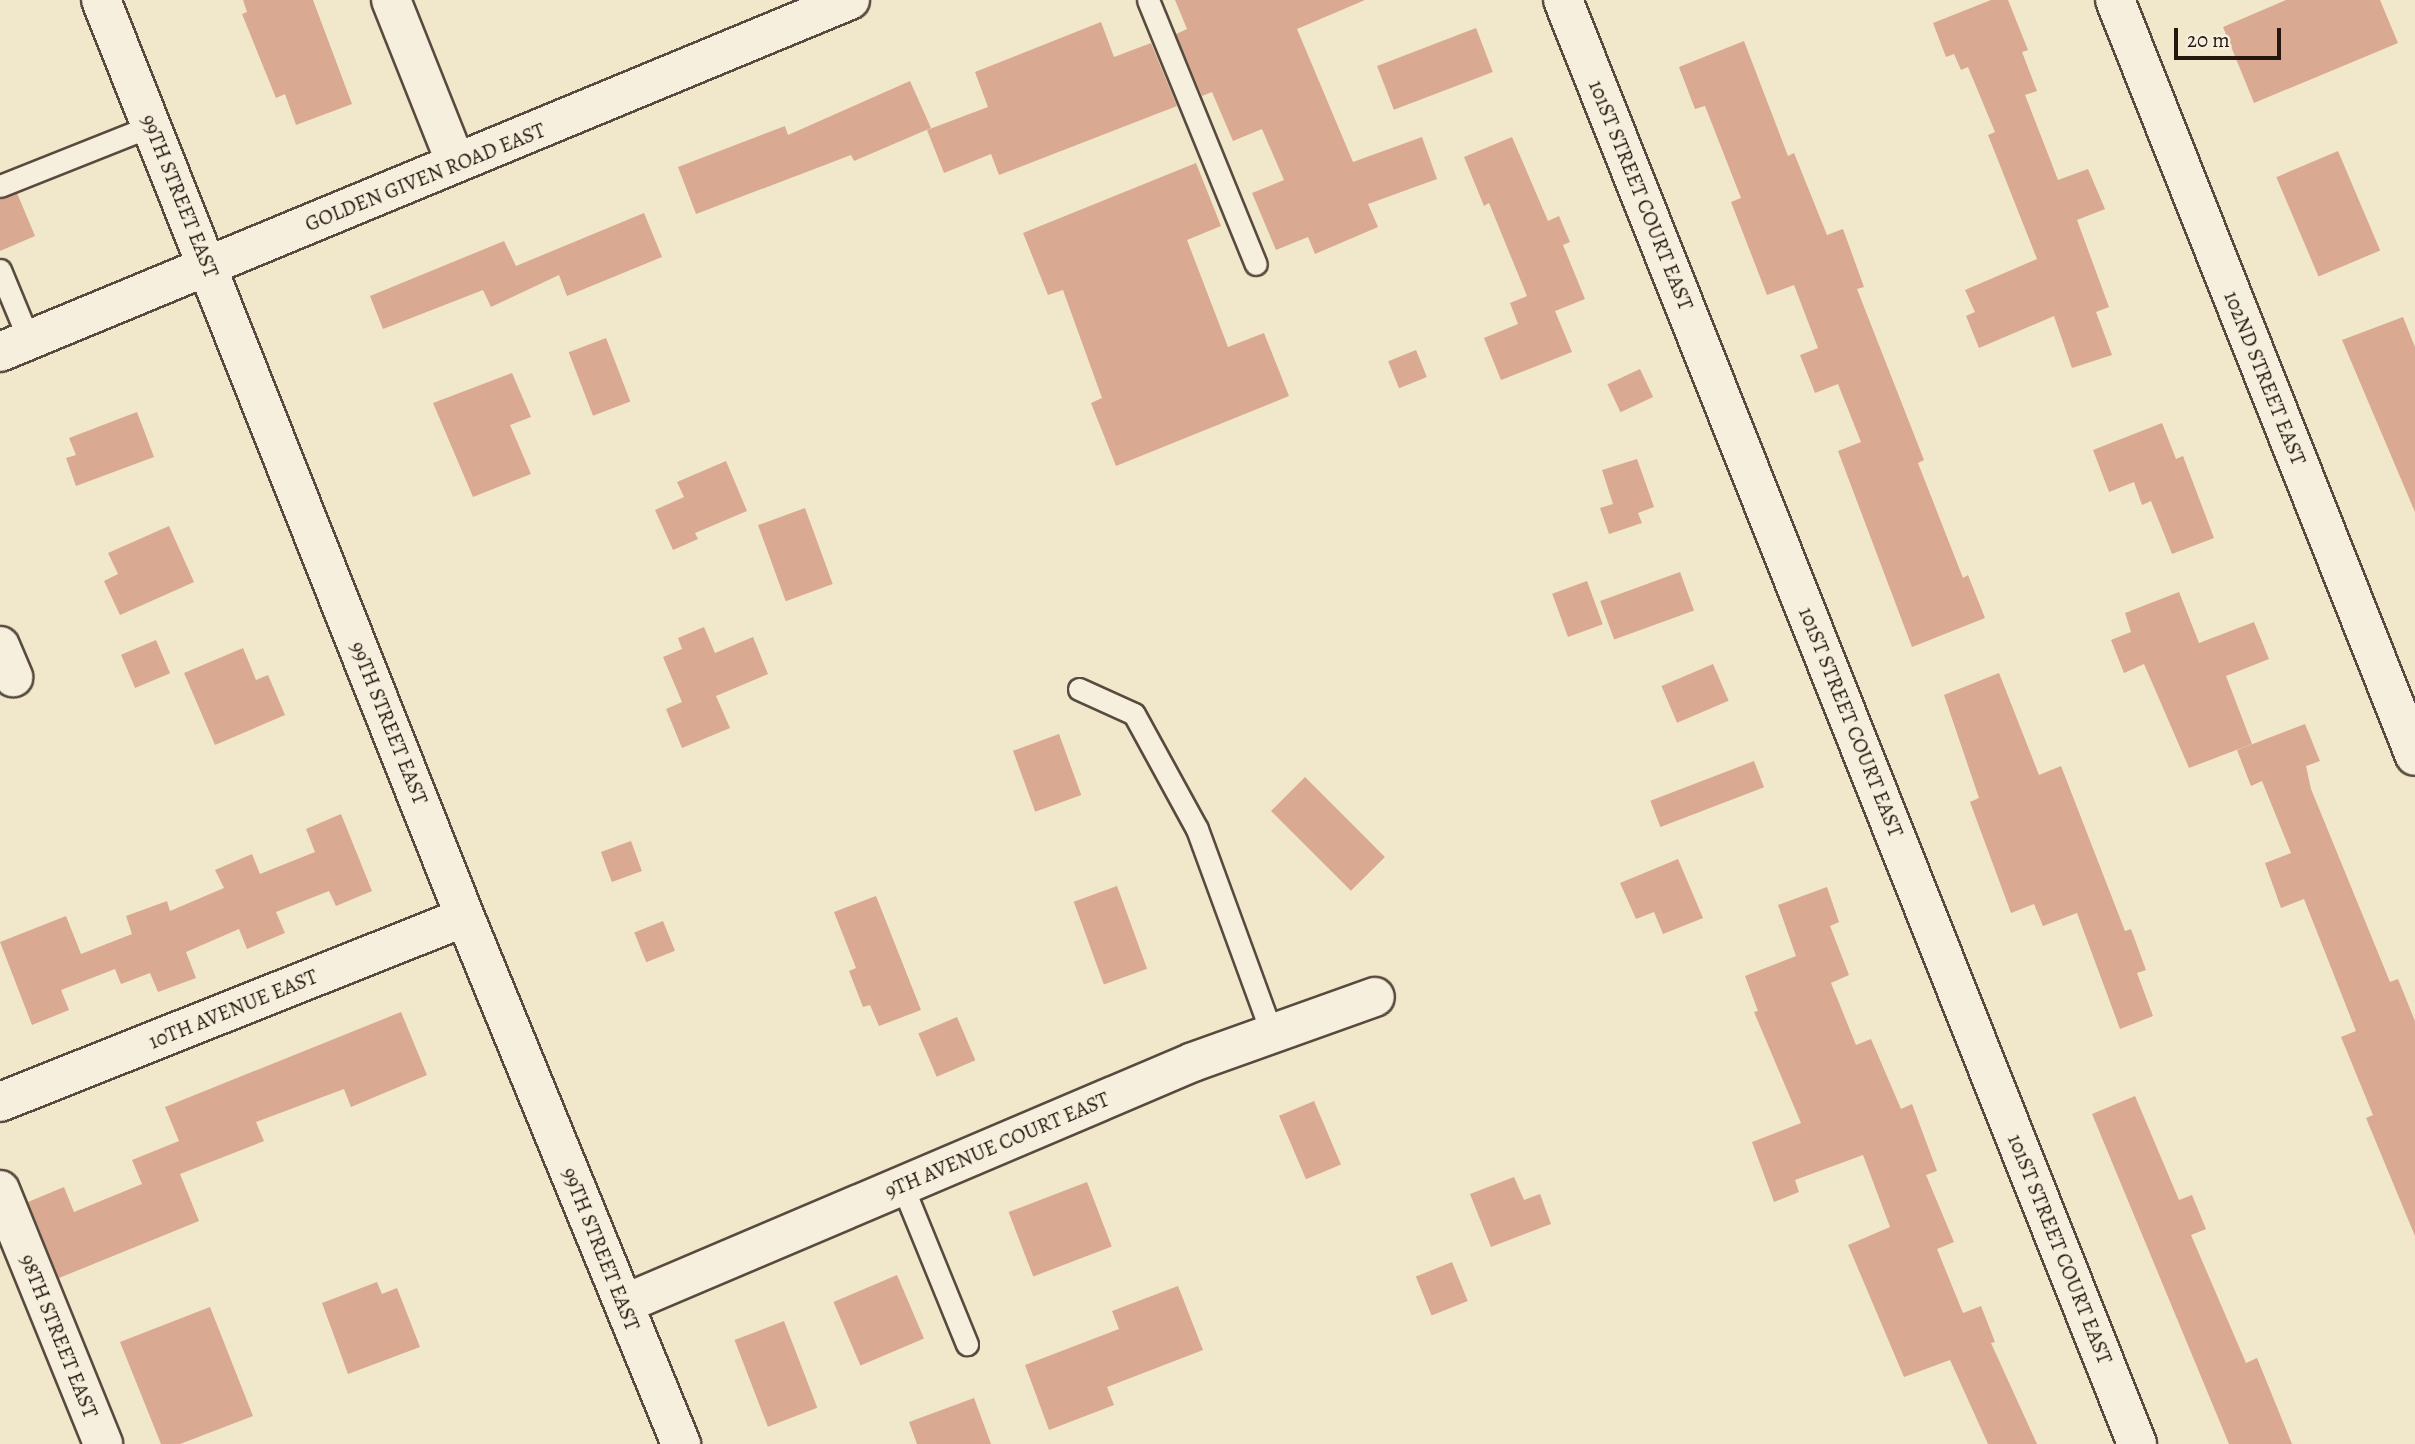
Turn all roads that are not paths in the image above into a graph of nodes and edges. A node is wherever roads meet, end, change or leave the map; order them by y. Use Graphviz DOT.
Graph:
graph roads {
  1 [pos="101,0"];
  2 [pos="391,0"];
  3 [pos="850,0"];
  4 [pos="1148,0"];
  5 [pos="1563,0"];
  6 [pos="2115,0"];
  7 [pos="151,126"];
  8 [pos="456,163"];
  9 [pos="0,186"];
  10 [pos="1256,264"];
  11 [pos="208,266"];
  12 [pos="0,270"];
  13 [pos="15,346"];
  14 [pos="1079,689"];
  15 [pos="2415,756"];
  16 [pos="465,917"];
  17 [pos="1375,998"];
  18 [pos="1272,1034"];
  19 [pos="0,1102"];
  20 [pos="902,1185"];
  21 [pos="0,1190"];
  22 [pos="624,1304"];
  23 [pos="967,1344"];
  24 [pos="103,1444"];
  25 [pos="681,1444"];
  26 [pos="2137,1444"];
  1 -- 7 [label="street, 99TH STREET EAST"];
  2 -- 8 [label="street"];
  3 -- 8 [label="street, GOLDEN GIVEN ROAD EAST"];
  4 -- 10 [label="lane"];
  5 -- 26 [label="street, 101ST STREET COURT EAST"];
  6 -- 15 [label="street, 102ND STREET EAST"];
  7 -- 9 [label="lane"];
  7 -- 11 [label="street, 99TH STREET EAST"];
  8 -- 11 [label="street, GOLDEN GIVEN ROAD EAST"];
  11 -- 13 [label="street, GOLDEN GIVEN ROAD EAST"];
  11 -- 16 [label="street, 99TH STREET EAST"];
  12 -- 13 [label="lane"];
  14 -- 18 [label="lane"];
  16 -- 19 [label="street, 10TH AVENUE EAST"];
  16 -- 22 [label="street, 99TH STREET EAST"];
  17 -- 18 [label="street, 9TH AVENUE COURT EAST"];
  18 -- 20 [label="street, 9TH AVENUE COURT EAST"];
  20 -- 22 [label="street, 9TH AVENUE COURT EAST"];
  20 -- 23 [label="lane"];
  21 -- 24 [label="street, 98TH STREET EAST"];
  22 -- 25 [label="street, 99TH STREET EAST"];
}
